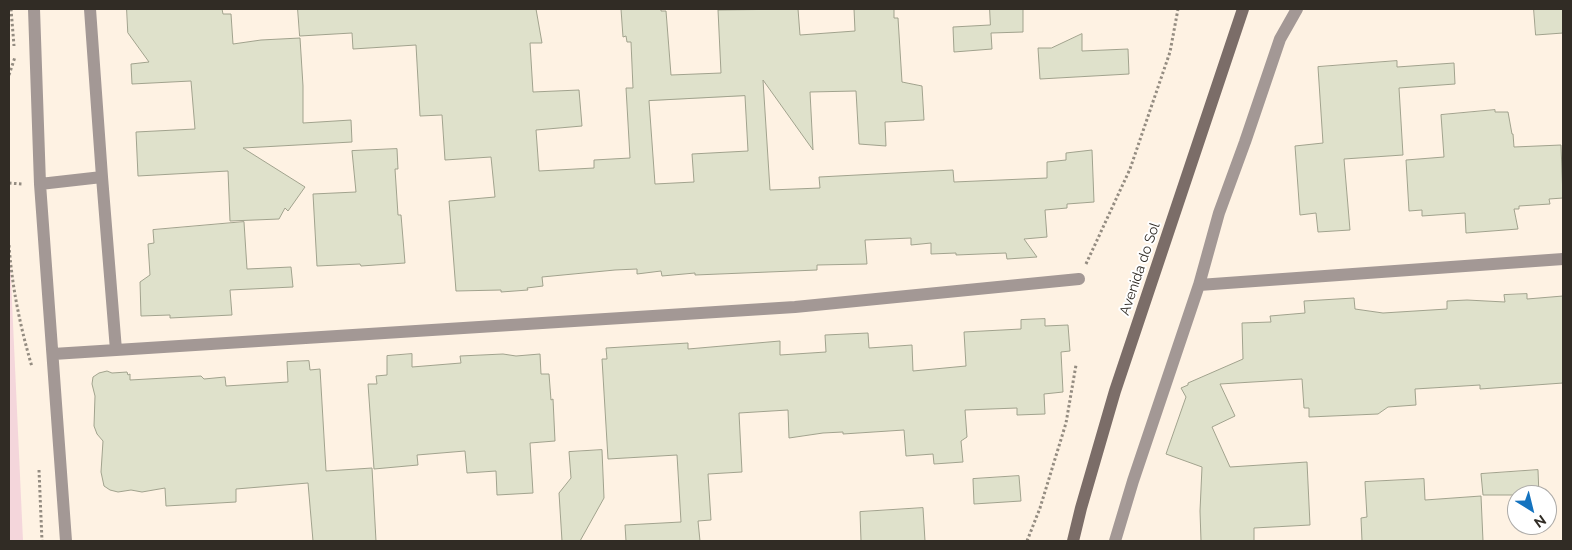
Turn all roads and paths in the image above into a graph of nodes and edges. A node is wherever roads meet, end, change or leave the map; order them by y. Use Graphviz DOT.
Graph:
graph roads {
  1 [pos="11,9"];
  2 [pos="34,9"];
  3 [pos="90,9"];
  4 [pos="1178,9"];
  5 [pos="1243,9"];
  6 [pos="1297,9"];
  7 [pos="9,75"];
  8 [pos="102,177"];
  9 [pos="40,184"];
  10 [pos="9,245"];
  11 [pos="1563,259"];
  12 [pos="1079,279"];
  13 [pos="1200,285"];
  14 [pos="116,350"];
  15 [pos="53,354"];
  16 [pos="1076,365"];
  17 [pos="32,367"];
  18 [pos="39,462"];
  19 [pos="42,541"];
  20 [pos="66,541"];
  21 [pos="1027,541"];
  22 [pos="1073,541"];
  23 [pos="1115,541"];
  1 -- 7 [label="path"];
  2 -- 9 [label="street"];
  3 -- 8 [label="street"];
  4 -- 12 [label="path"];
  5 -- 22 [label="street, Avenida do Sol"];
  6 -- 13 [label="street"];
  8 -- 9 [label="street"];
  8 -- 14 [label="street"];
  9 -- 15 [label="street"];
  10 -- 17 [label="path"];
  11 -- 13 [label="street"];
  12 -- 14 [label="street"];
  13 -- 23 [label="street"];
  14 -- 15 [label="street"];
  15 -- 20 [label="street"];
  16 -- 21 [label="path"];
  18 -- 19 [label="path"];
}
